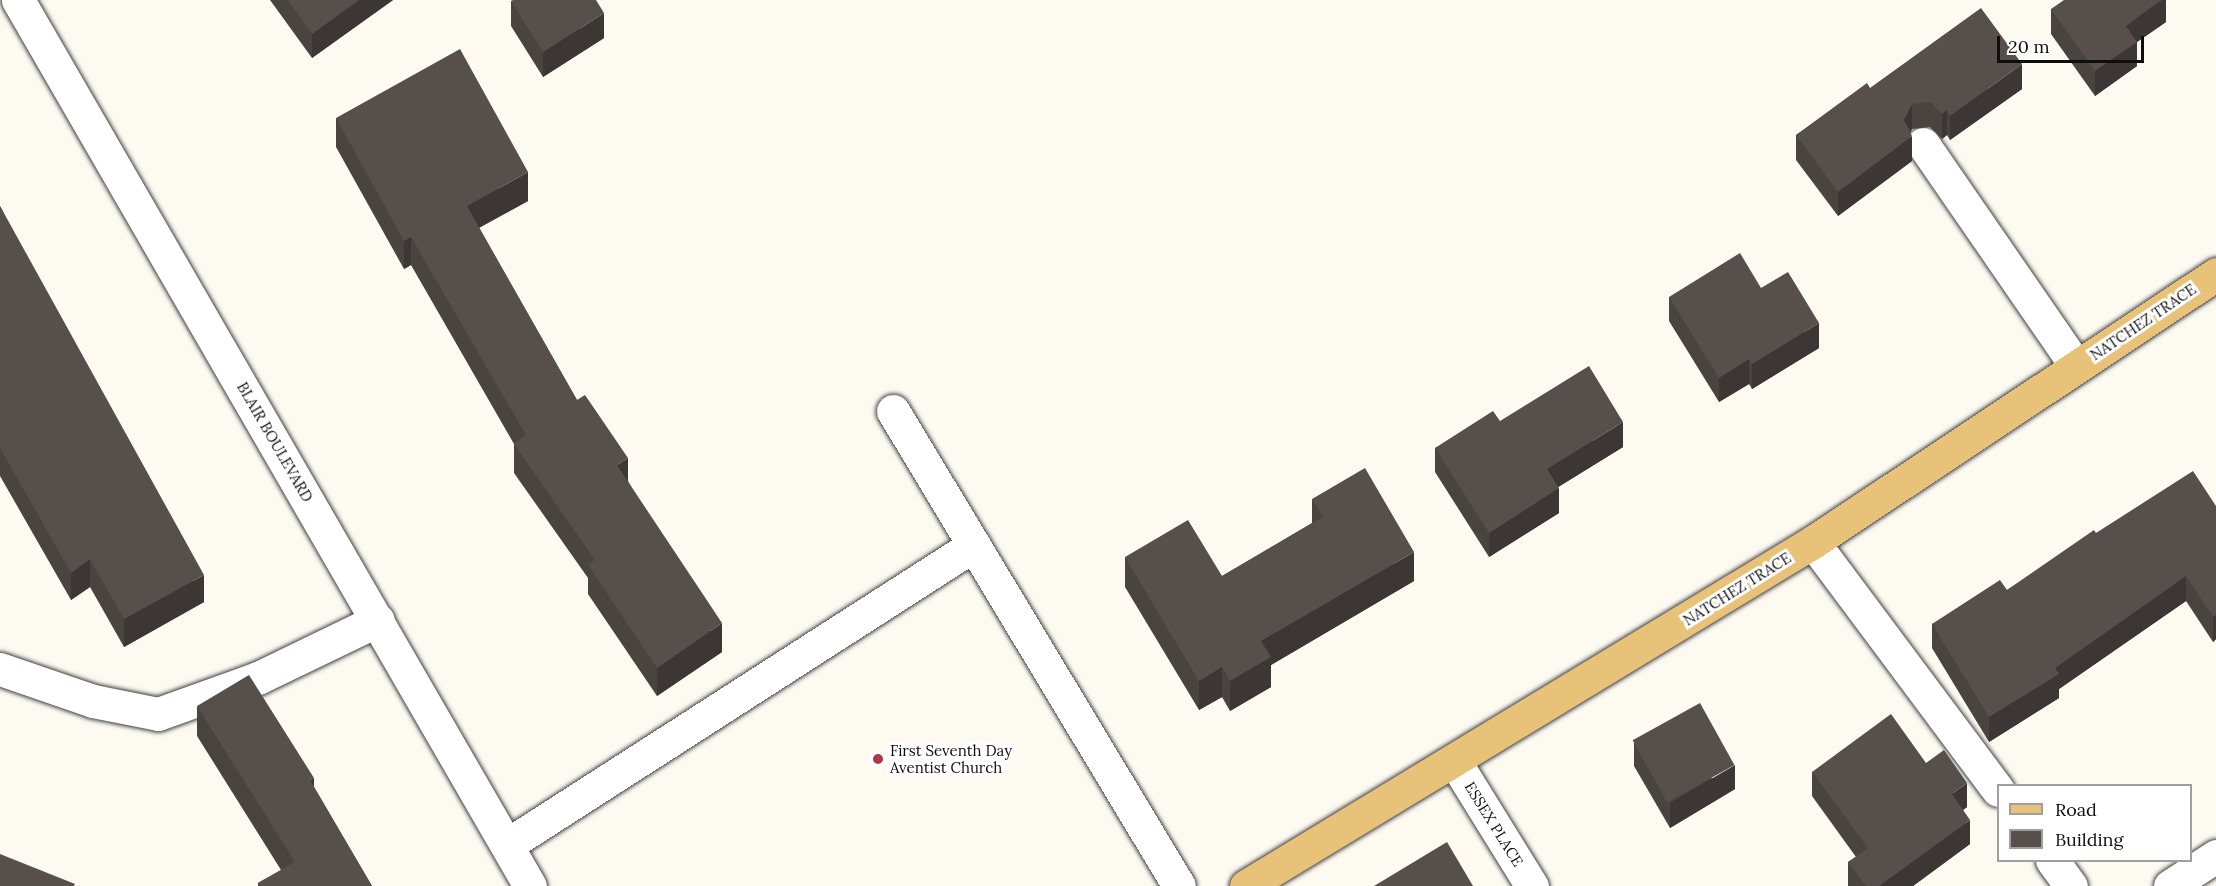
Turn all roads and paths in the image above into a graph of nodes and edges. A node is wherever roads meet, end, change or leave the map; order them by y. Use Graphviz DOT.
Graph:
graph roads {
  1 [pos="18,0"];
  2 [pos="1923,144"];
  3 [pos="2216,274"];
  4 [pos="2076,366"];
  5 [pos="893,411"];
  6 [pos="1813,542"];
  7 [pos="974,545"];
  8 [pos="378,620"];
  9 [pos="0,669"];
  10 [pos="1455,762"];
  11 [pos="1997,789"];
  12 [pos="507,845"];
  13 [pos="2216,856"];
  14 [pos="2053,862"];
  15 [pos="530,886"];
  16 [pos="1179,886"];
  17 [pos="1246,886"];
  18 [pos="1532,886"];
  19 [pos="2071,886"];
  20 [pos="2170,886"];
  1 -- 8 [label="street, BLAIR BOULEVARD"];
  2 -- 4 [label="street"];
  3 -- 4 [label="main road, NATCHEZ TRACE"];
  4 -- 6 [label="main road, NATCHEZ TRACE"];
  5 -- 7 [label="street"];
  6 -- 10 [label="main road, NATCHEZ TRACE"];
  6 -- 11 [label="street"];
  7 -- 12 [label="street"];
  7 -- 16 [label="street"];
  8 -- 9 [label="street"];
  8 -- 12 [label="street, BLAIR BOULEVARD"];
  10 -- 17 [label="main road, NATCHEZ TRACE"];
  10 -- 18 [label="street, ESSEX PLACE"];
  12 -- 15 [label="street, BLAIR BOULEVARD"];
  13 -- 20 [label="street"];
  14 -- 19 [label="street"];
}
